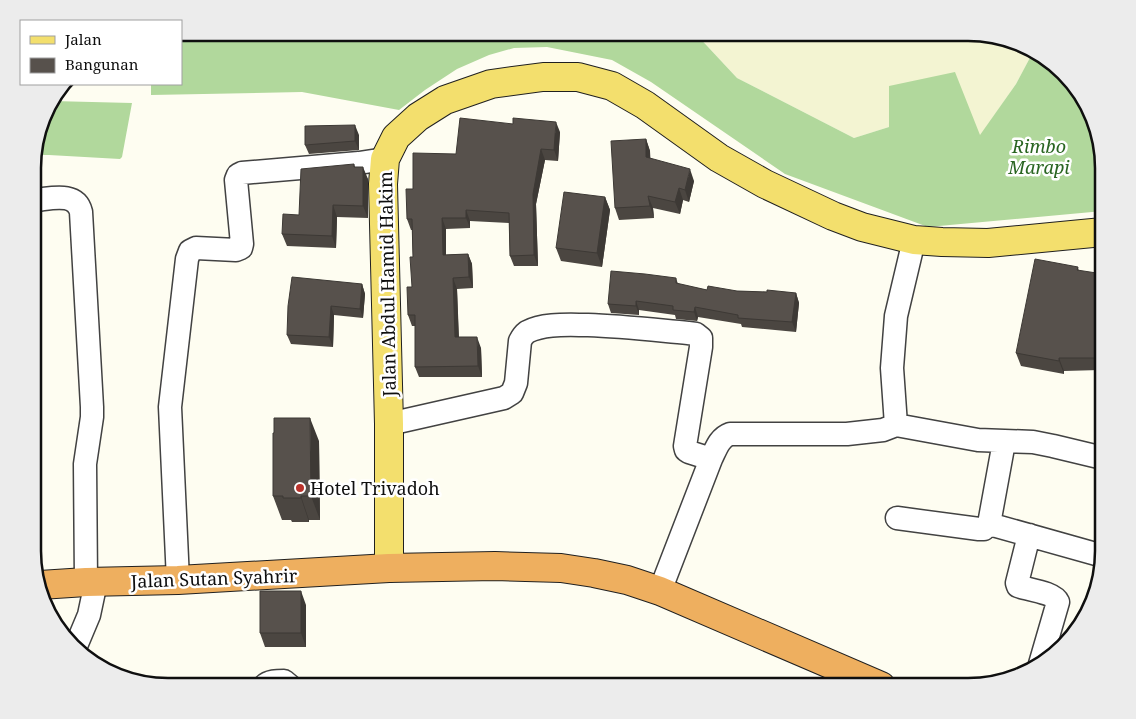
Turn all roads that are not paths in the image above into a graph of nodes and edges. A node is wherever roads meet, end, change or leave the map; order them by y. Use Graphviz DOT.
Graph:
graph roads {
  1 [pos="385,159"];
  2 [pos="41,199"];
  3 [pos="1094,233"];
  4 [pos="914,240"];
  5 [pos="389,424"];
  6 [pos="896,425"];
  7 [pos="1004,442"];
  8 [pos="1094,456"];
  9 [pos="711,459"];
  10 [pos="897,518"];
  11 [pos="989,524"];
  12 [pos="1029,535"];
  13 [pos="1094,553"];
  14 [pos="388,568"];
  15 [pos="178,580"];
  16 [pos="91,582"];
  17 [pos="46,585"];
  18 [pos="660,591"];
  19 [pos="79,640"];
  20 [pos="1043,652"];
  21 [pos="861,677"];
  1 -- 4 [label="main road, Jalan Abdul Hamid Hakim"];
  1 -- 5 [label="main road, Jalan Abdul Hamid Hakim"];
  1 -- 15 [label="street"];
  2 -- 16 [label="street"];
  3 -- 4 [label="main road, Jalan Abdul Hamid Hakim"];
  4 -- 6 [label="street"];
  5 -- 9 [label="street"];
  5 -- 14 [label="main road, Jalan Abdul Hamid Hakim"];
  6 -- 7 [label="street"];
  6 -- 9 [label="street"];
  7 -- 8 [label="street"];
  7 -- 11 [label="street"];
  9 -- 18 [label="street"];
  10 -- 11 [label="street"];
  11 -- 12 [label="street"];
  12 -- 13 [label="street"];
  12 -- 20 [label="street"];
  14 -- 15 [label="highway, Jalan Sutan Syahrir"];
  14 -- 18 [label="highway, Jalan Sutan Syahrir"];
  15 -- 16 [label="highway, Jalan Sutan Syahrir"];
  16 -- 17 [label="highway, Jalan Sutan Syahrir"];
  16 -- 19 [label="street"];
  18 -- 21 [label="highway, Jalan Sutan Syahrir"];
}
